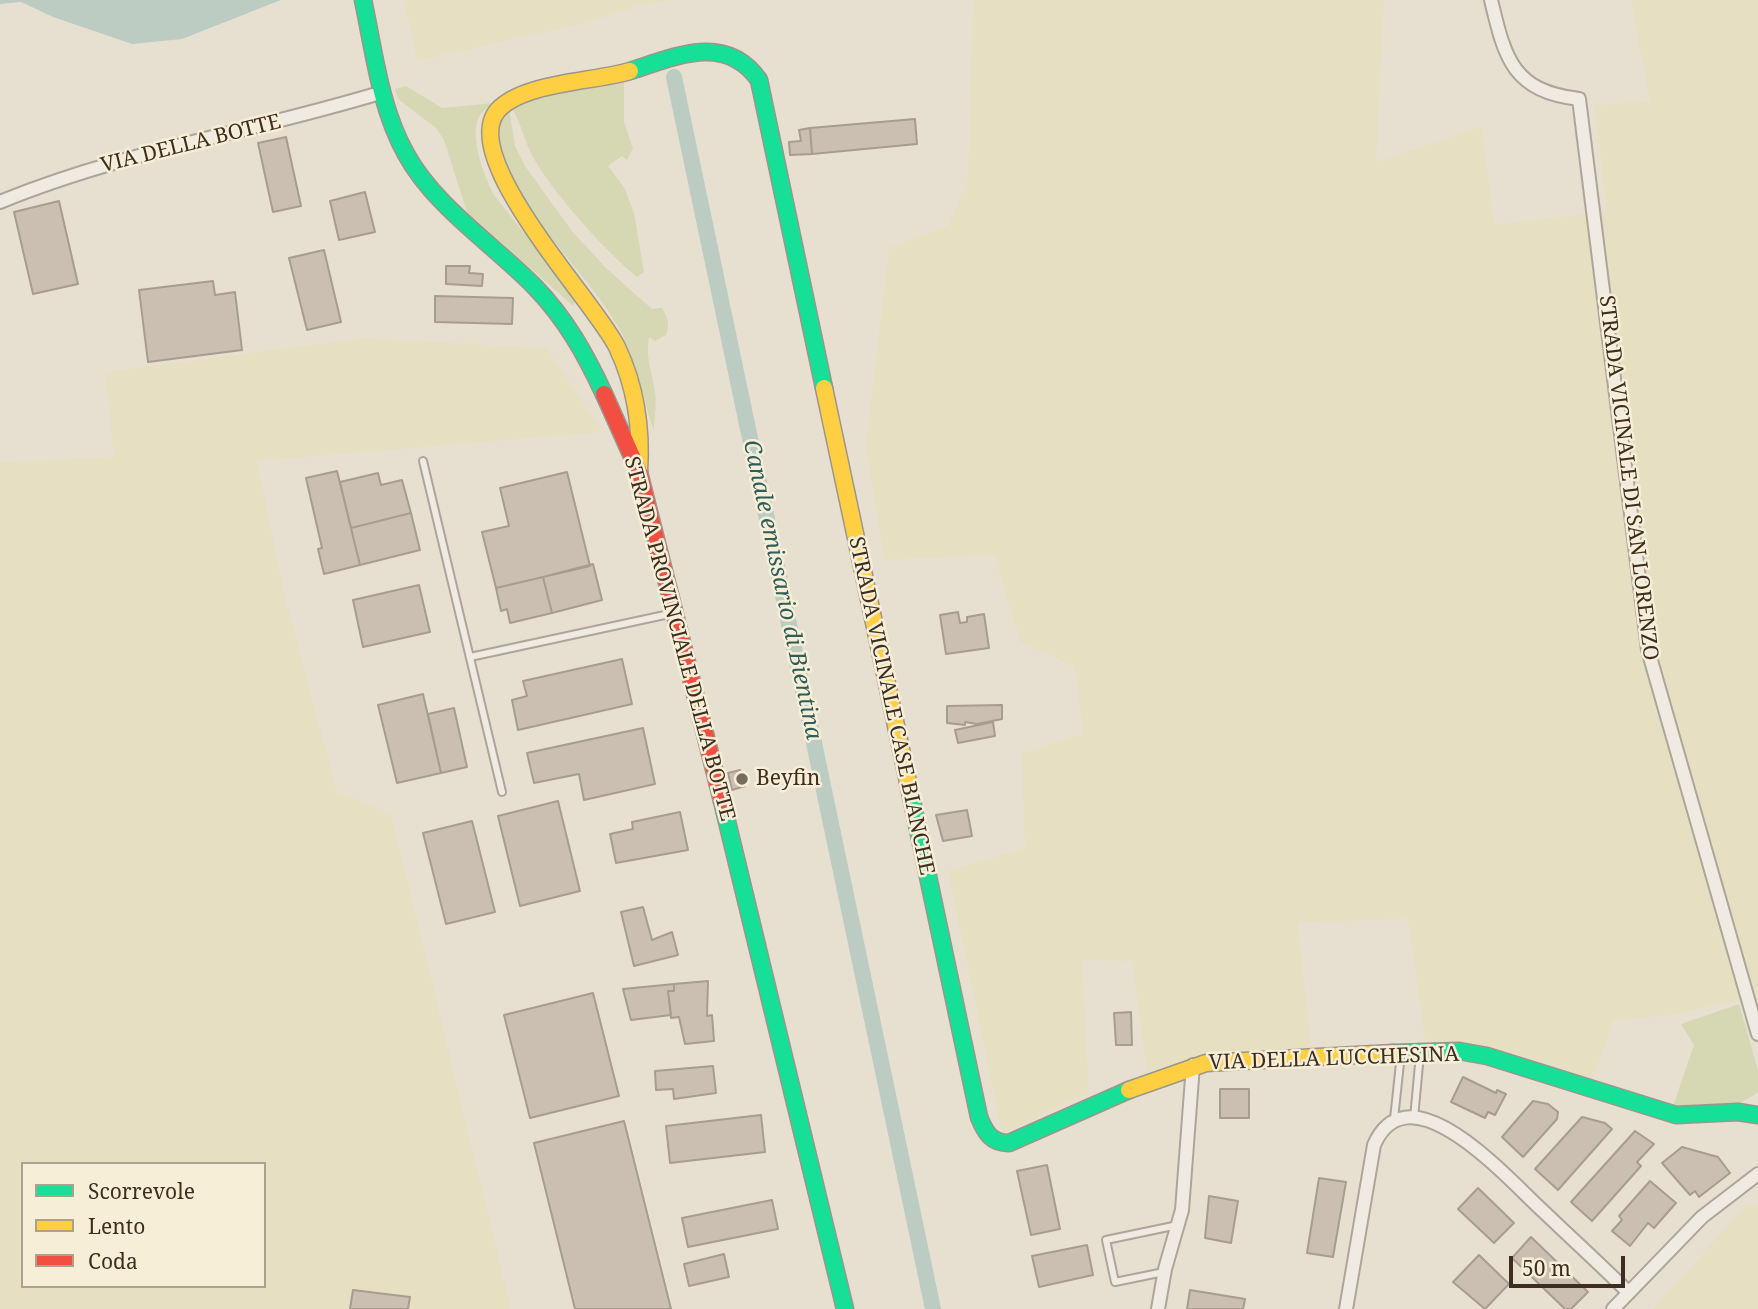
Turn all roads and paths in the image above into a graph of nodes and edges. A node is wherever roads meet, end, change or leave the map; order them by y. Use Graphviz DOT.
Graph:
graph roads {
  1 [pos="363,0"];
  2 [pos="1491,0"];
  3 [pos="383,92"];
  4 [pos="0,202"];
  5 [pos="424,461"];
  6 [pos="639,472"];
  7 [pos="676,612"];
  8 [pos="470,657"];
  9 [pos="502,792"];
  10 [pos="1758,1034"];
  11 [pos="1401,1052"];
  12 [pos="1420,1052"];
  13 [pos="1193,1065"];
  14 [pos="1758,1115"];
  15 [pos="1414,1118"];
  16 [pos="1394,1119"];
  17 [pos="1758,1174"];
  18 [pos="1180,1225"];
  19 [pos="1164,1272"];
  20 [pos="1628,1292"];
  21 [pos="845,1309"];
  22 [pos="1158,1309"];
  23 [pos="1346,1309"];
  24 [pos="1613,1309"];
  1 -- 3 [label="street, STRADA PROVINCIALE DELLA BOTTE"];
  2 -- 10 [label="street, STRADA VICINALE DI SAN LORENZO"];
  3 -- 4 [label="street, VIA DELLA BOTTE"];
  3 -- 6 [label="street, STRADA PROVINCIALE DELLA BOTTE"];
  5 -- 8 [label="lane"];
  6 -- 7 [label="street, STRADA PROVINCIALE DELLA BOTTE"];
  6 -- 13 [label="street, STRADA VICINALE CASE BIANCHE"];
  7 -- 8 [label="lane"];
  7 -- 21 [label="street, STRADA PROVINCIALE DELLA BOTTE"];
  8 -- 9 [label="lane"];
  11 -- 12 [label="street, VIA DELLA LUCCHESINA"];
  11 -- 13 [label="street, VIA DELLA LUCCHESINA"];
  11 -- 16 [label="lane"];
  12 -- 14 [label="street, VIA DELLA LUCCHESINA"];
  12 -- 15 [label="lane"];
  13 -- 18 [label="street"];
  15 -- 16 [label="street"];
  15 -- 20 [label="street"];
  16 -- 23 [label="street"];
  17 -- 20 [label="street"];
  18 -- 19 [label="street"];
  18 -- 19 [label="lane"];
  19 -- 22 [label="street"];
  20 -- 24 [label="street"];
}
